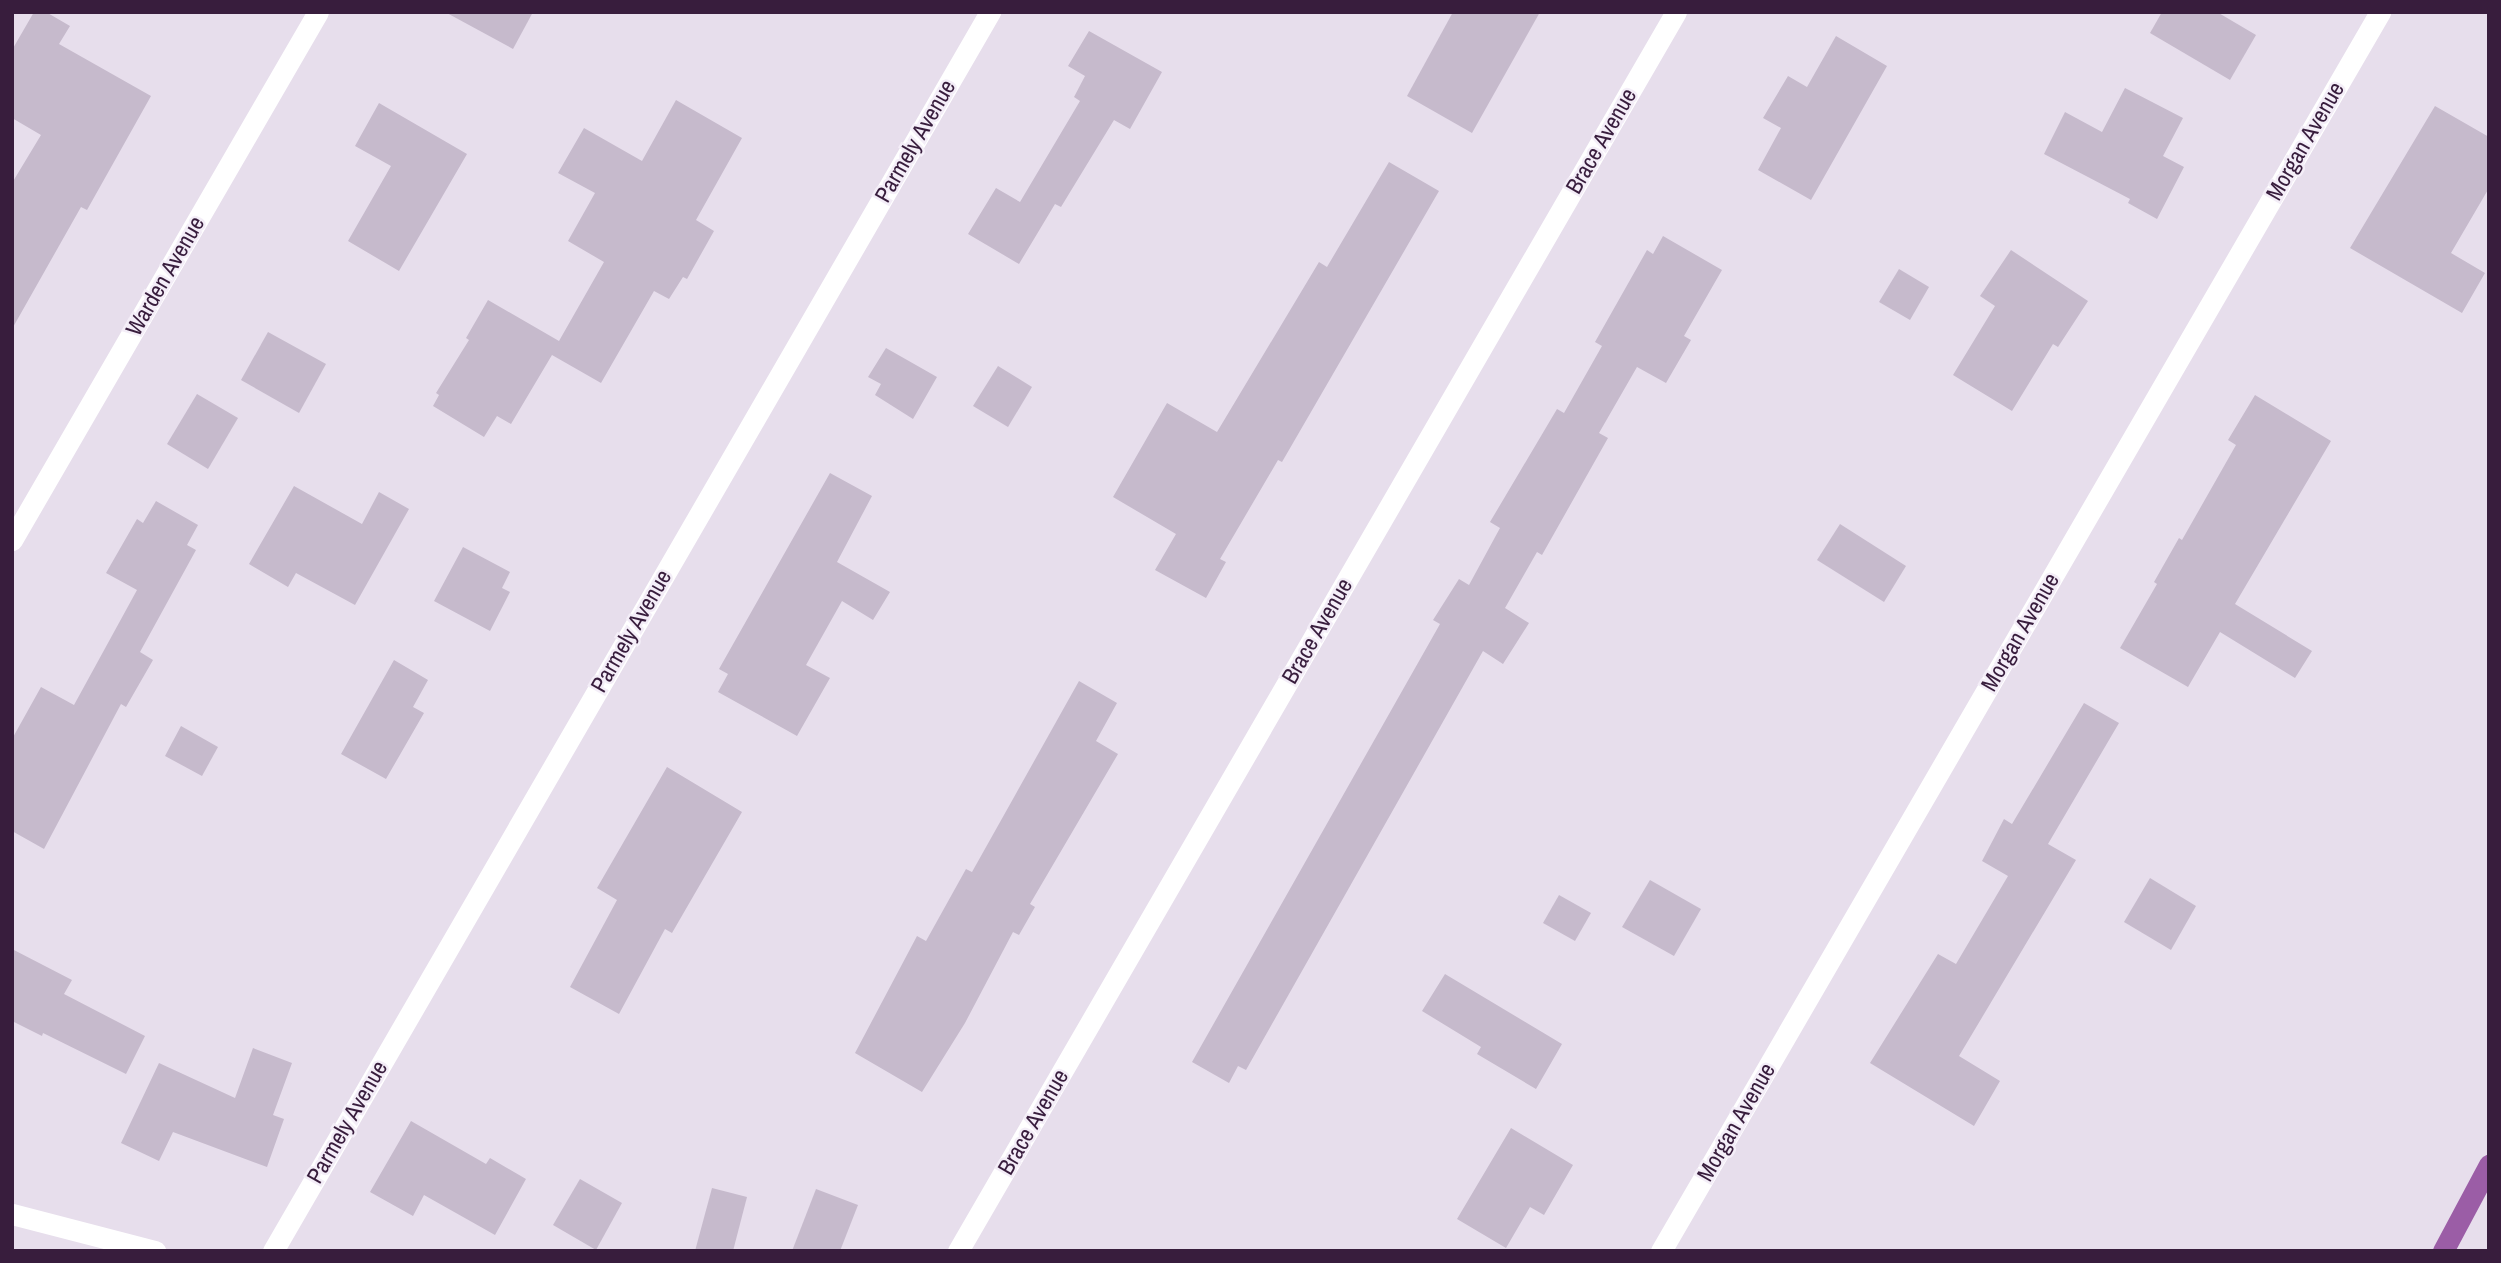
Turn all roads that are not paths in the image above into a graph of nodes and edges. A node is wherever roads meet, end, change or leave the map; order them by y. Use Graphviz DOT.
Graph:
graph roads {
  1 [pos="318,12"];
  2 [pos="990,12"];
  3 [pos="1676,12"];
  4 [pos="2380,12"];
  5 [pos="12,540"];
  6 [pos="2489,1165"];
  7 [pos="12,1214"];
  8 [pos="155,1251"];
  9 [pos="273,1251"];
  10 [pos="958,1251"];
  11 [pos="1661,1251"];
  12 [pos="2443,1251"];
  1 -- 5 [label="street, Warden Avenue"];
  2 -- 9 [label="street, Parmely Avenue"];
  3 -- 10 [label="street, Brace Avenue"];
  4 -- 11 [label="street, Morgan Avenue"];
  6 -- 12 [label="main road"];
  7 -- 8 [label="street"];
}
